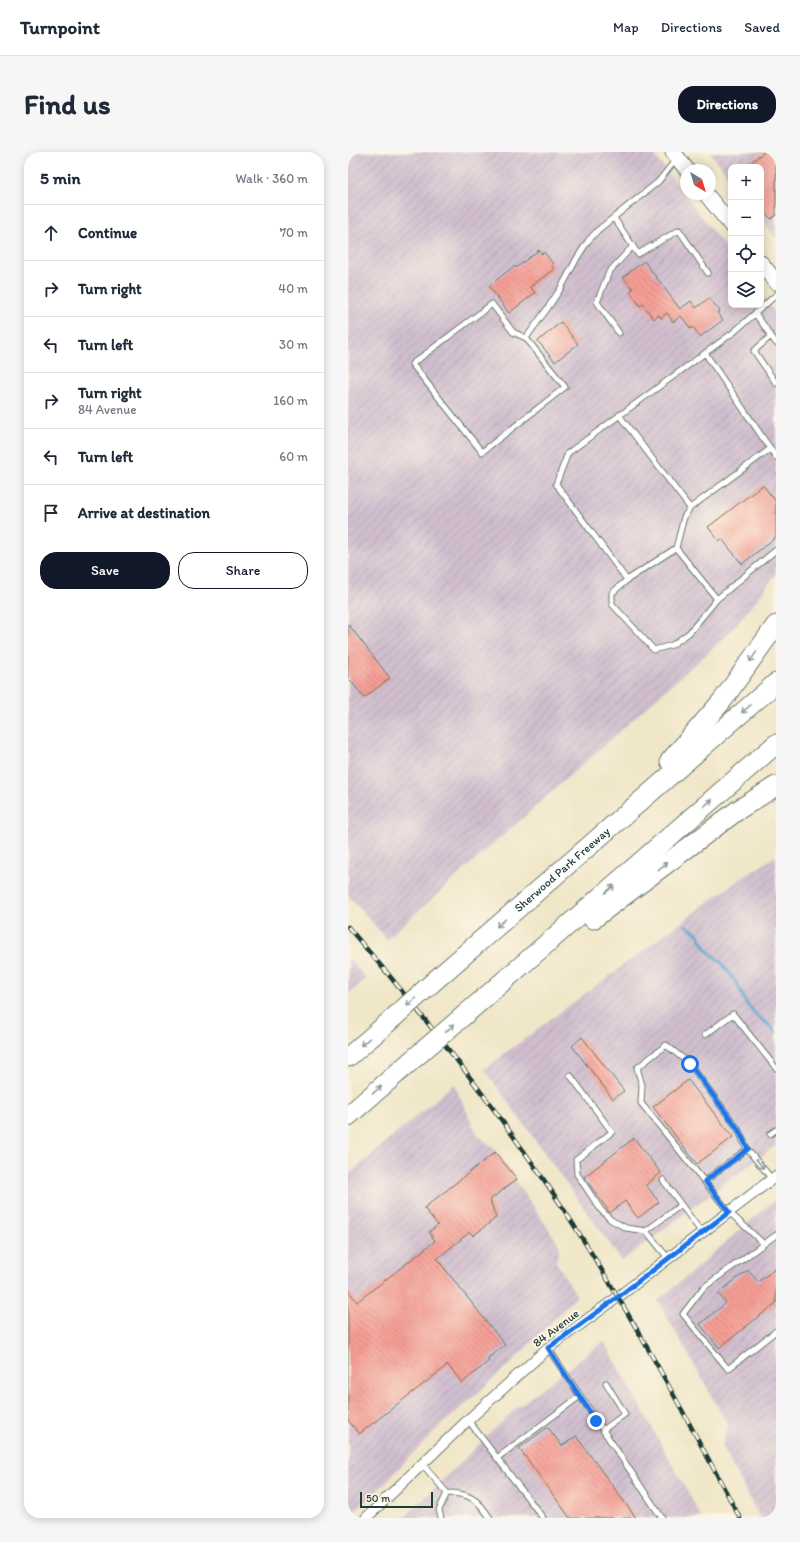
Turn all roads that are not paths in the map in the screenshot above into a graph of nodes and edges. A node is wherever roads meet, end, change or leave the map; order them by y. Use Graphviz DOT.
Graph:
graph roads {
  1 [pos="678,154"];
  2 [pos="684,164"];
  3 [pos="711,200"];
  4 [pos="614,218"];
  5 [pos="728,221"];
  6 [pos="632,247"];
  7 [pos="764,267"];
  8 [pos="708,273"];
  9 [pos="776,282"];
  10 [pos="776,295"];
  11 [pos="755,313"];
  12 [pos="619,333"];
  13 [pos="772,336"];
  14 [pos="526,338"];
  15 [pos="776,343"];
  16 [pos="705,353"];
  17 [pos="776,382"];
  18 [pos="619,416"];
  19 [pos="770,448"];
  20 [pos="776,457"];
  21 [pos="690,508"];
  22 [pos="676,548"];
  23 [pos="776,550"];
  24 [pos="627,580"];
  25 [pos="717,599"];
  26 [pos="776,625"];
  27 [pos="776,683"];
  28 [pos="776,744"];
  29 [pos="776,786"];
  30 [pos="612,825"];
  31 [pos="496,988"];
  32 [pos="705,1035"];
  33 [pos="348,1056"];
  34 [pos="776,1068"];
  35 [pos="570,1075"];
  36 [pos="348,1116"];
  37 [pos="776,1130"];
  38 [pos="770,1134"];
  39 [pos="748,1149"];
  40 [pos="774,1178"];
  41 [pos="663,1180"];
  42 [pos="705,1181"];
  43 [pos="681,1205"];
  44 [pos="729,1212"];
  45 [pos="646,1231"];
  46 [pos="702,1233"];
  47 [pos="776,1235"];
  48 [pos="763,1243"];
  49 [pos="668,1258"];
  50 [pos="776,1331"];
  51 [pos="548,1348"];
  52 [pos="606,1383"];
  53 [pos="580,1396"];
  54 [pos="468,1420"];
  55 [pos="603,1430"];
  56 [pos="497,1458"];
  57 [pos="423,1465"];
  58 [pos="447,1493"];
  59 [pos="366,1518"];
  60 [pos="441,1518"];
  61 [pos="490,1518"];
  62 [pos="543,1518"];
  63 [pos="662,1518"];
  1 -- 2 [label="main road"];
  1 -- 4 [label="lane"];
  3 -- 5 [label="main road"];
  4 -- 6 [label="lane"];
  4 -- 14 [label="lane"];
  6 -- 8 [label="lane"];
  6 -- 12 [label="lane"];
  7 -- 9 [label="main road"];
  10 -- 11 [label="lane"];
  11 -- 13 [label="lane"];
  11 -- 16 [label="lane"];
  13 -- 15 [label="lane"];
  13 -- 17 [label="lane"];
  14 -- 14 [label="lane"];
  16 -- 18 [label="lane"];
  16 -- 19 [label="lane"];
  18 -- 21 [label="lane"];
  18 -- 24 [label="lane"];
  19 -- 20 [label="lane"];
  19 -- 21 [label="lane"];
  21 -- 22 [label="lane"];
  22 -- 24 [label="lane"];
  22 -- 25 [label="lane"];
  23 -- 25 [label="lane"];
  24 -- 25 [label="lane"];
  26 -- 30 [label="highway, one-way"];
  27 -- 30 [label="highway, Sherwood Park Freeway, one-way"];
  31 -- 28 [label="highway, one-way"];
  31 -- 29 [label="highway, one-way"];
  30 -- 33 [label="highway, Sherwood Park Freeway, one-way, bridge"];
  36 -- 31 [label="highway, one-way, bridge"];
  32 -- 34 [label="lane"];
  35 -- 45 [label="lane"];
  37 -- 38 [label="lane"];
  39 -- 40 [label="lane, one-way"];
  39 -- 42 [label="lane"];
  39 -- 42 [label="lane"];
  40 -- 44 [label="street, 84 Avenue"];
  41 -- 43 [label="lane"];
  42 -- 44 [label="lane"];
  43 -- 45 [label="lane"];
  43 -- 46 [label="lane"];
  44 -- 46 [label="street, 84 Avenue"];
  44 -- 48 [label="lane"];
  45 -- 49 [label="lane"];
  46 -- 49 [label="street, 84 Avenue"];
  47 -- 48 [label="lane"];
  48 -- 50 [label="lane"];
  49 -- 51 [label="street, 84 Avenue"];
  51 -- 53 [label="lane"];
  51 -- 54 [label="street, 84 Avenue"];
  52 -- 55 [label="lane"];
  53 -- 55 [label="lane"];
  53 -- 56 [label="lane"];
  54 -- 56 [label="lane"];
  54 -- 57 [label="street, 84 Avenue"];
  55 -- 63 [label="lane"];
  56 -- 62 [label="lane"];
  57 -- 58 [label="lane"];
  57 -- 59 [label="street, 84 Avenue"];
  58 -- 60 [label="lane"];
  58 -- 61 [label="lane"];
}
